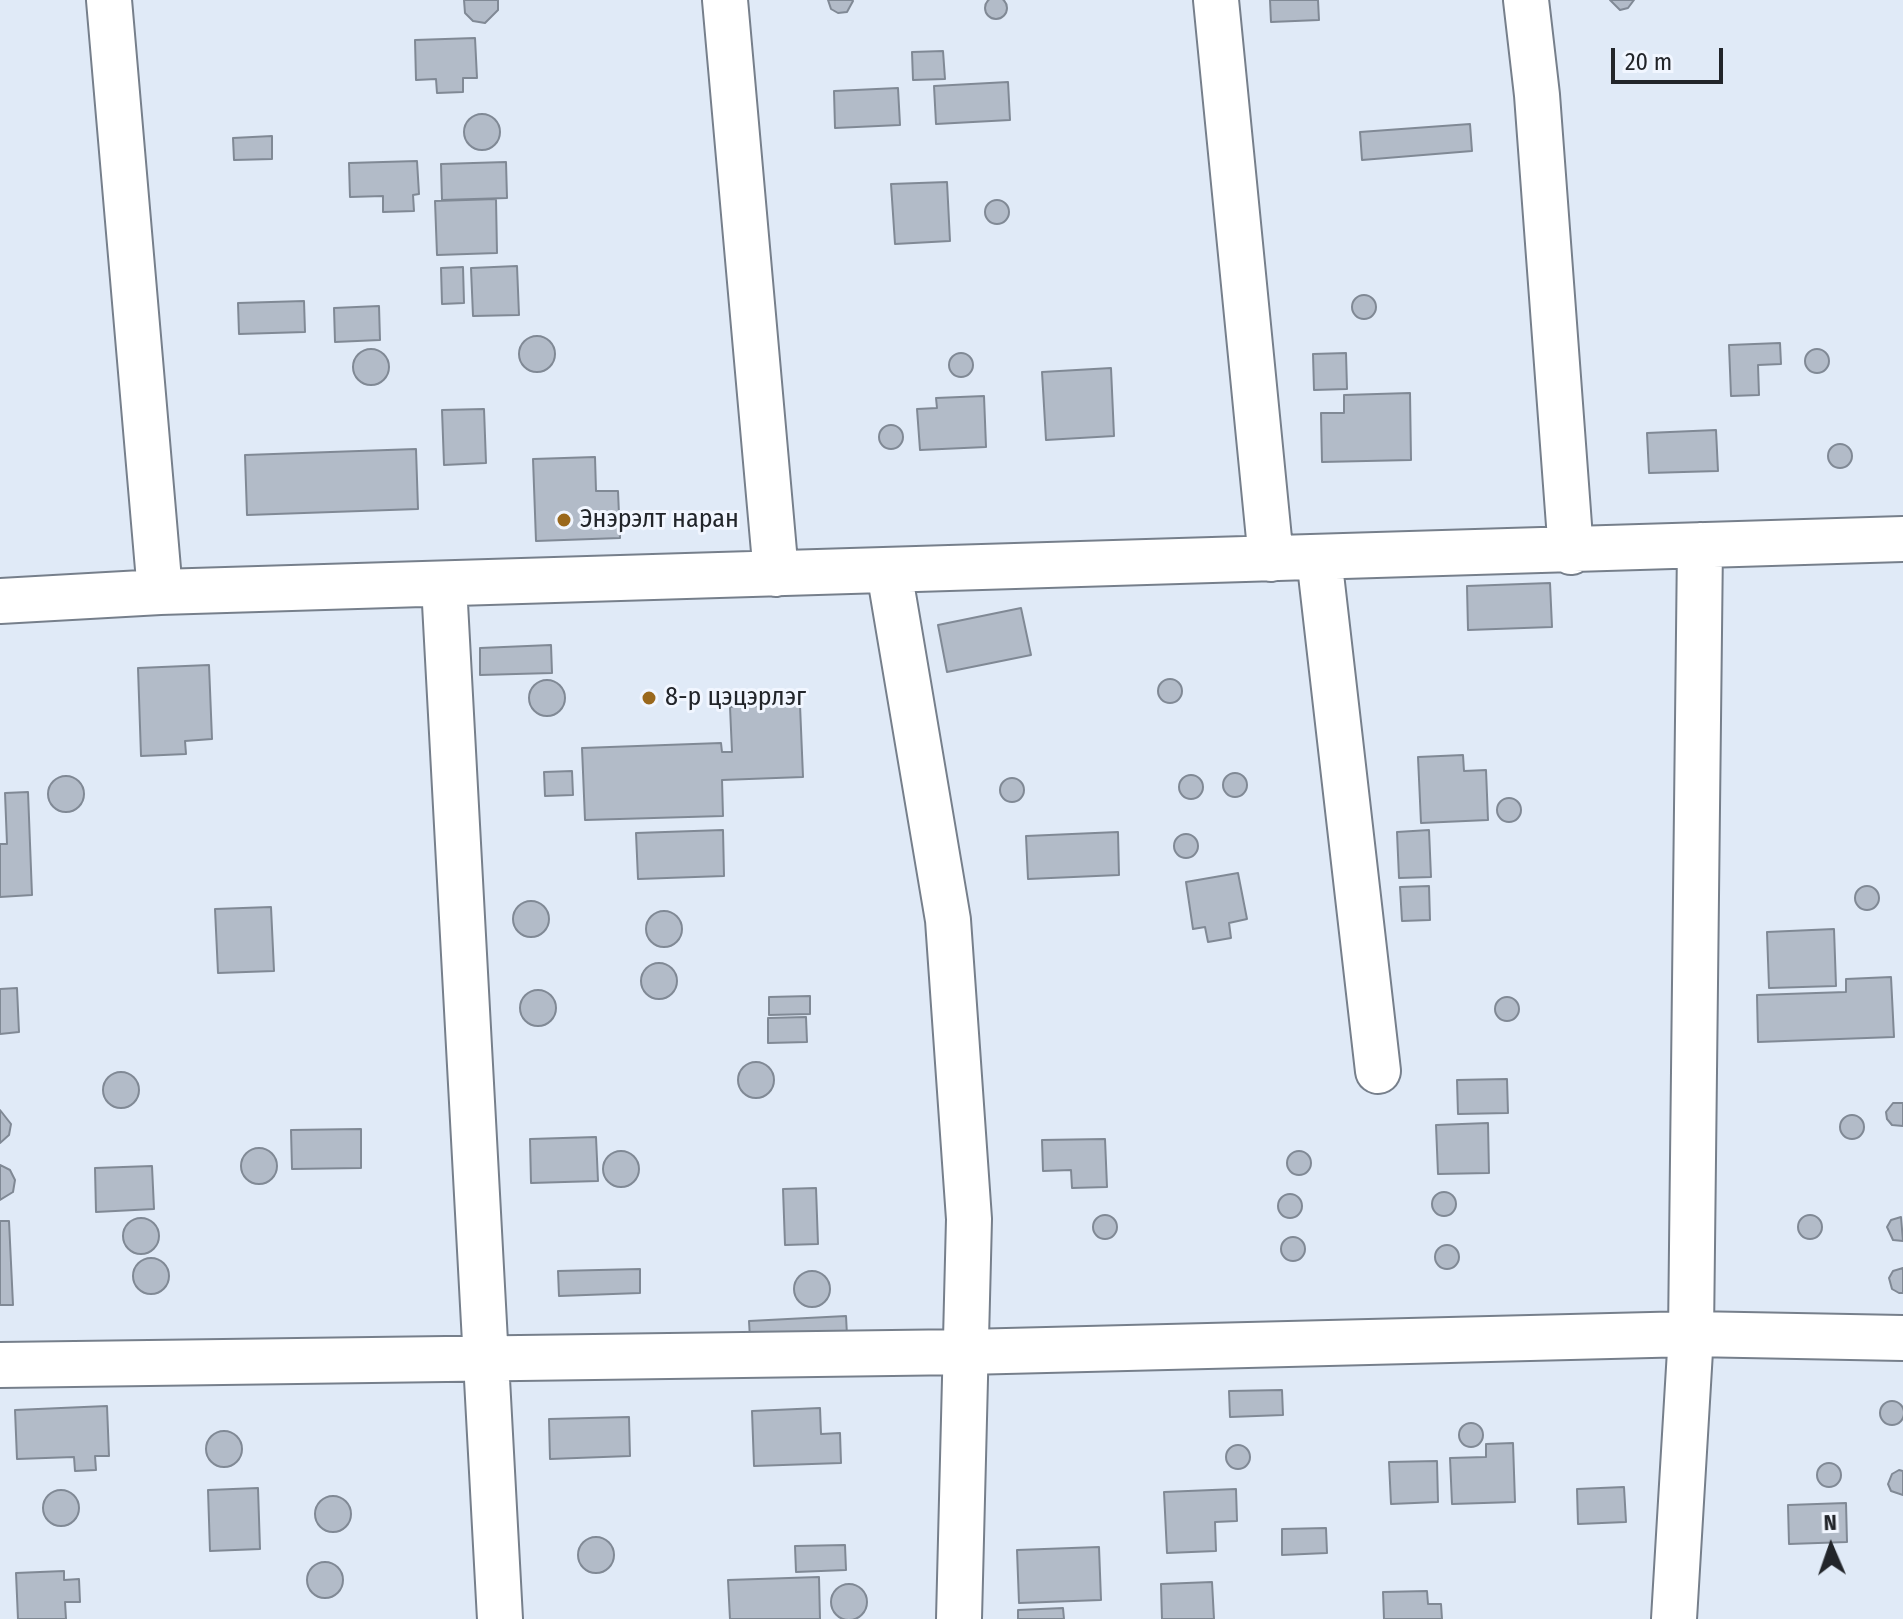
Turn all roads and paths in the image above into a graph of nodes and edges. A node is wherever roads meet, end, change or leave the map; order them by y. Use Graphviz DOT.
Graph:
graph roads {
  1 [pos="109,0"];
  2 [pos="725,0"];
  3 [pos="1216,0"];
  4 [pos="1526,0"];
  5 [pos="1903,539"];
  6 [pos="1700,545"];
  7 [pos="1571,552"];
  8 [pos="1319,557"];
  9 [pos="1271,559"];
  10 [pos="889,571"];
  11 [pos="776,574"];
  12 [pos="444,585"];
  13 [pos="160,592"];
  14 [pos="0,601"];
  15 [pos="1378,1071"];
  16 [pos="1691,1334"];
  17 [pos="1903,1338"];
  18 [pos="966,1352"];
  19 [pos="486,1360"];
  20 [pos="0,1365"];
  21 [pos="500,1619"];
  22 [pos="959,1619"];
  23 [pos="1674,1619"];
  1 -- 13 [label="street"];
  2 -- 11 [label="street"];
  3 -- 9 [label="street"];
  4 -- 7 [label="street"];
  5 -- 6 [label="street"];
  6 -- 7 [label="street"];
  6 -- 16 [label="street"];
  7 -- 8 [label="street"];
  8 -- 9 [label="street"];
  8 -- 15 [label="street"];
  9 -- 10 [label="street"];
  10 -- 11 [label="street"];
  10 -- 18 [label="street"];
  11 -- 12 [label="street"];
  12 -- 13 [label="street"];
  12 -- 19 [label="street"];
  13 -- 14 [label="street"];
  16 -- 17 [label="street"];
  16 -- 18 [label="street"];
  16 -- 23 [label="street"];
  18 -- 19 [label="street"];
  18 -- 22 [label="street"];
  19 -- 20 [label="street"];
  19 -- 21 [label="street"];
}
